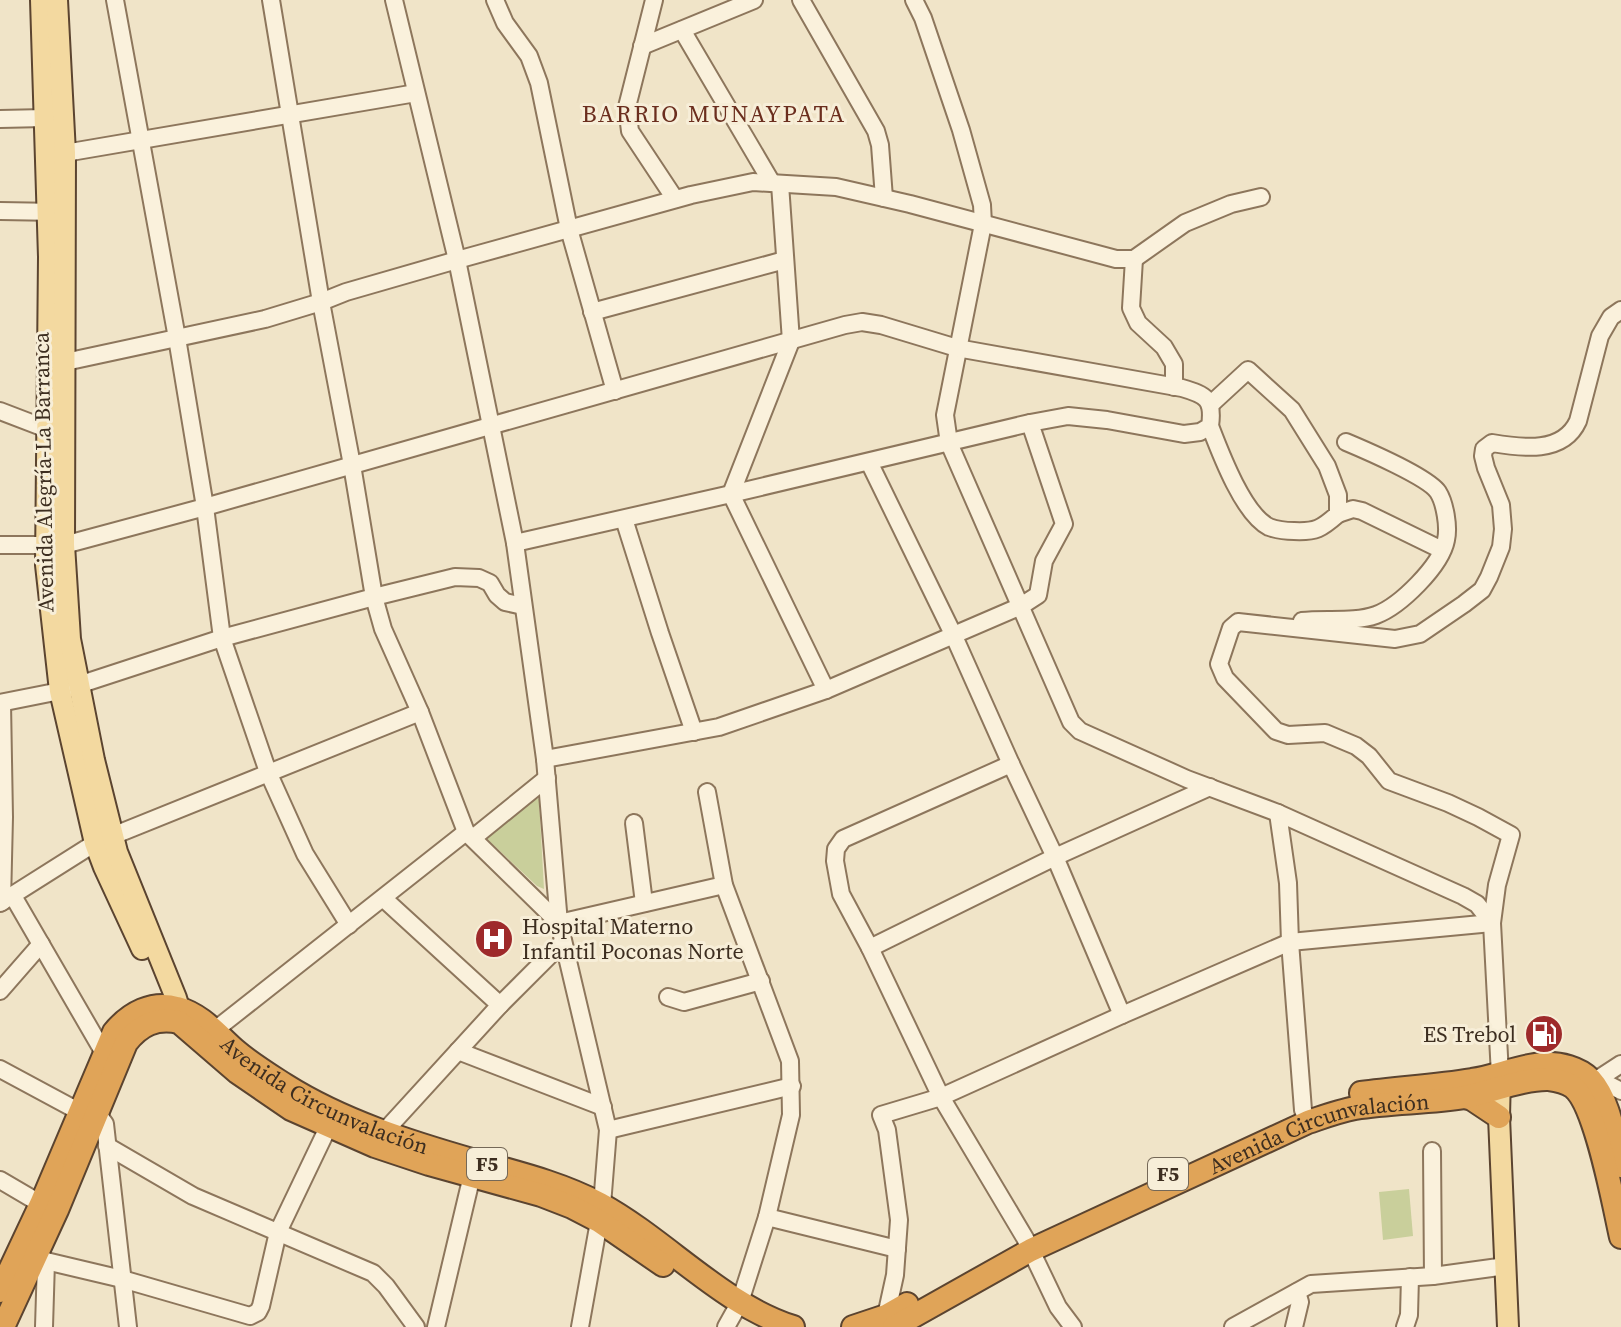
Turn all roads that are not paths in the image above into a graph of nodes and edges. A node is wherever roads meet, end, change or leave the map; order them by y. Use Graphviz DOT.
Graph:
graph roads {
  1 [pos="41,0"];
  2 [pos="57,0"];
  3 [pos="115,0"];
  4 [pos="271,0"];
  5 [pos="394,0"];
  6 [pos="654,0"];
  7 [pos="754,0"];
  8 [pos="801,0"];
  9 [pos="914,0"];
  10 [pos="497,1"];
  11 [pos="682,30"];
  12 [pos="642,46"];
  13 [pos="416,93"];
  14 [pos="291,114"];
  15 [pos="45,118"];
  16 [pos="0,119"];
  17 [pos="140,139"];
  18 [pos="56,153"];
  19 [pos="776,184"];
  20 [pos="1261,197"];
  21 [pos="884,198"];
  22 [pos="675,199"];
  23 [pos="0,211"];
  24 [pos="57,211"];
  25 [pos="983,224"];
  26 [pos="569,229"];
  27 [pos="1134,259"];
  28 [pos="457,260"];
  29 [pos="785,260"];
  30 [pos="321,302"];
  31 [pos="1621,310"];
  32 [pos="592,312"];
  33 [pos="177,338"];
  34 [pos="791,341"];
  35 [pos="957,348"];
  36 [pos="55,364"];
  37 [pos="1174,387"];
  38 [pos="615,391"];
  39 [pos="1210,405"];
  40 [pos="0,411"];
  41 [pos="1030,423"];
  42 [pos="491,426"];
  43 [pos="1210,426"];
  44 [pos="56,430"];
  45 [pos="1346,442"];
  46 [pos="949,443"];
  47 [pos="869,462"];
  48 [pos="352,465"];
  49 [pos="731,494"];
  50 [pos="205,507"];
  51 [pos="1338,514"];
  52 [pos="624,519"];
  53 [pos="515,543"];
  54 [pos="0,545"];
  55 [pos="54,545"];
  56 [pos="1442,550"];
  57 [pos="374,597"];
  58 [pos="523,606"];
  59 [pos="1021,606"];
  60 [pos="1272,625"];
  61 [pos="953,634"];
  62 [pos="222,638"];
  63 [pos="69,689"];
  64 [pos="826,690"];
  65 [pos="1,703"];
  66 [pos="420,712"];
  67 [pos="694,732"];
  68 [pos="545,759"];
  69 [pos="1011,764"];
  70 [pos="268,772"];
  71 [pos="547,778"];
  72 [pos="1210,787"];
  73 [pos="707,792"];
  74 [pos="1278,813"];
  75 [pos="2,818"];
  76 [pos="634,823"];
  77 [pos="469,835"];
  78 [pos="104,839"];
  79 [pos="1055,857"];
  80 [pos="724,885"];
  81 [pos="383,898"];
  82 [pos="5,901"];
  83 [pos="644,903"];
  84 [pos="559,923"];
  85 [pos="1492,923"];
  86 [pos="349,925"];
  87 [pos="563,942"];
  88 [pos="1290,942"];
  89 [pos="41,944"];
  90 [pos="870,948"];
  91 [pos="761,981"];
  92 [pos="0,991"];
  93 [pos="668,997"];
  94 [pos="500,1005"];
  95 [pos="173,1014"];
  96 [pos="1122,1015"];
  97 [pos="209,1036"];
  98 [pos="458,1051"];
  99 [pos="112,1056"];
  100 [pos="1621,1064"];
  101 [pos="0,1069"];
  102 [pos="1566,1074"];
  103 [pos="1594,1079"];
  104 [pos="1500,1082"];
  105 [pos="792,1086"];
  106 [pos="1621,1091"];
  107 [pos="941,1097"];
  108 [pos="1465,1097"];
  109 [pos="603,1107"];
  110 [pos="86,1111"];
  111 [pos="1305,1116"];
  112 [pos="1499,1117"];
  113 [pos="332,1119"];
  114 [pos="608,1130"];
  115 [pos="384,1132"];
  116 [pos="107,1146"];
  117 [pos="1432,1151"];
  118 [pos="1621,1166"];
  119 [pos="474,1169"];
  120 [pos="0,1180"];
  121 [pos="1616,1193"];
  122 [pos="41,1204"];
  123 [pos="600,1213"];
  124 [pos="767,1217"];
  125 [pos="278,1232"];
  126 [pos="1621,1237"];
  127 [pos="1028,1244"];
  128 [pos="897,1249"];
  129 [pos="41,1258"];
  130 [pos="1506,1266"];
  131 [pos="1433,1276"];
  132 [pos="1410,1277"];
  133 [pos="122,1279"];
  134 [pos="0,1291"];
  135 [pos="1297,1292"];
  136 [pos="733,1314"];
  137 [pos="902,1319"];
  138 [pos="3,1327"];
  139 [pos="44,1327"];
  140 [pos="128,1327"];
  141 [pos="416,1327"];
  142 [pos="436,1327"];
  143 [pos="580,1327"];
  144 [pos="753,1327"];
  145 [pos="793,1327"];
  146 [pos="853,1327"];
  147 [pos="1073,1327"];
  148 [pos="1233,1327"];
  149 [pos="1294,1327"];
  150 [pos="1405,1327"];
  151 [pos="1508,1327"];
  1 -- 15 [label="main road, Avenida Alegría-La Barranca"];
  2 -- 18 [label="main road, Avenida Alegría-La Barranca"];
  3 -- 17 [label="street"];
  4 -- 14 [label="street"];
  5 -- 13 [label="street"];
  6 -- 12 [label="street"];
  7 -- 11 [label="street"];
  8 -- 21 [label="street"];
  9 -- 25 [label="street"];
  10 -- 26 [label="street"];
  11 -- 12 [label="street"];
  11 -- 19 [label="street"];
  12 -- 22 [label="street"];
  13 -- 14 [label="street"];
  13 -- 28 [label="street"];
  14 -- 17 [label="street"];
  14 -- 30 [label="street"];
  15 -- 16 [label="street"];
  15 -- 18 [label="main road, Avenida Alegría-La Barranca"];
  17 -- 18 [label="street"];
  17 -- 33 [label="street"];
  18 -- 24 [label="main road, Avenida Alegría-La Barranca"];
  19 -- 21 [label="street"];
  19 -- 22 [label="street"];
  19 -- 29 [label="street"];
  20 -- 27 [label="street"];
  21 -- 25 [label="street"];
  22 -- 26 [label="street"];
  23 -- 24 [label="street"];
  24 -- 36 [label="main road, Avenida Alegría-La Barranca"];
  25 -- 27 [label="street"];
  25 -- 35 [label="street"];
  26 -- 28 [label="street"];
  26 -- 32 [label="street"];
  27 -- 37 [label="street"];
  28 -- 30 [label="street"];
  28 -- 42 [label="street"];
  29 -- 32 [label="street"];
  29 -- 34 [label="street"];
  30 -- 33 [label="street"];
  30 -- 48 [label="street"];
  31 -- 60 [label="street"];
  32 -- 38 [label="street"];
  33 -- 36 [label="street"];
  33 -- 50 [label="street"];
  34 -- 35 [label="street"];
  34 -- 38 [label="street"];
  34 -- 49 [label="street"];
  35 -- 37 [label="street"];
  35 -- 46 [label="street"];
  36 -- 44 [label="main road, Avenida Alegría-La Barranca"];
  37 -- 39 [label="street"];
  38 -- 42 [label="street"];
  39 -- 43 [label="street"];
  39 -- 51 [label="street"];
  40 -- 44 [label="street"];
  41 -- 43 [label="street"];
  41 -- 46 [label="street"];
  41 -- 59 [label="street"];
  42 -- 48 [label="street"];
  42 -- 53 [label="street"];
  43 -- 51 [label="street"];
  44 -- 55 [label="main road, Avenida Alegría-La Barranca"];
  45 -- 56 [label="street"];
  46 -- 47 [label="street"];
  46 -- 59 [label="street"];
  47 -- 49 [label="street"];
  47 -- 61 [label="street"];
  48 -- 50 [label="street"];
  48 -- 57 [label="street"];
  49 -- 52 [label="street"];
  49 -- 64 [label="street"];
  50 -- 55 [label="street"];
  50 -- 62 [label="street"];
  51 -- 56 [label="street"];
  52 -- 53 [label="street"];
  52 -- 67 [label="street"];
  53 -- 58 [label="street"];
  54 -- 55 [label="street"];
  55 -- 63 [label="main road, Avenida Alegría-La Barranca"];
  56 -- 60 [label="street"];
  57 -- 58 [label="street"];
  57 -- 62 [label="street"];
  57 -- 66 [label="street"];
  58 -- 68 [label="street"];
  59 -- 61 [label="street"];
  59 -- 72 [label="street"];
  60 -- 85 [label="street"];
  61 -- 64 [label="street"];
  61 -- 69 [label="street"];
  62 -- 63 [label="street"];
  62 -- 70 [label="street"];
  63 -- 65 [label="street"];
  63 -- 78 [label="main road, Avenida Alegría-La Barranca"];
  64 -- 67 [label="street"];
  65 -- 75 [label="street"];
  66 -- 70 [label="street"];
  66 -- 77 [label="street"];
  67 -- 68 [label="street"];
  68 -- 71 [label="street"];
  69 -- 79 [label="street"];
  69 -- 90 [label="street"];
  70 -- 78 [label="street"];
  70 -- 86 [label="street"];
  71 -- 77 [label="street"];
  71 -- 84 [label="street"];
  72 -- 74 [label="street"];
  72 -- 79 [label="street"];
  73 -- 80 [label="street"];
  74 -- 85 [label="street"];
  74 -- 88 [label="street"];
  75 -- 82 [label="street"];
  76 -- 83 [label="street"];
  77 -- 81 [label="street"];
  77 -- 84 [label="street"];
  78 -- 82 [label="street"];
  78 -- 95 [label="main road, Avenida Alegría-La Barranca"];
  79 -- 90 [label="street"];
  79 -- 96 [label="street"];
  80 -- 83 [label="street"];
  80 -- 91 [label="street"];
  81 -- 86 [label="street"];
  81 -- 94 [label="street"];
  82 -- 89 [label="street"];
  83 -- 84 [label="street"];
  84 -- 87 [label="street"];
  85 -- 88 [label="street"];
  85 -- 104 [label="street"];
  86 -- 97 [label="street"];
  87 -- 94 [label="street"];
  87 -- 109 [label="street"];
  88 -- 96 [label="street"];
  88 -- 111 [label="street"];
  89 -- 92 [label="street"];
  89 -- 99 [label="street"];
  90 -- 107 [label="street"];
  91 -- 93 [label="street"];
  91 -- 105 [label="street"];
  94 -- 98 [label="street"];
  95 -- 97 [label="highway, Avenida Circunvalación / F5"];
  95 -- 99 [label="highway"];
  96 -- 107 [label="street"];
  97 -- 113 [label="highway, Avenida Circunvalación / F5"];
  98 -- 109 [label="street"];
  98 -- 115 [label="street"];
  99 -- 110 [label="highway"];
  100 -- 103 [label="street"];
  101 -- 110 [label="street"];
  102 -- 103 [label="highway"];
  102 -- 104 [label="highway, Avenida Circunvalación / F5"];
  102 -- 121 [label="highway"];
  103 -- 106 [label="street"];
  103 -- 118 [label="highway"];
  104 -- 108 [label="highway, Avenida Circunvalación / F5"];
  104 -- 111 [label="highway, Avenida Circunvalación / F5"];
  104 -- 112 [label="main road"];
  105 -- 114 [label="street"];
  105 -- 124 [label="street"];
  107 -- 127 [label="street"];
  107 -- 128 [label="street"];
  108 -- 111 [label="highway, Avenida Circunvalación / F5"];
  108 -- 112 [label="highway"];
  109 -- 114 [label="street"];
  110 -- 116 [label="street"];
  110 -- 122 [label="highway"];
  110 -- 129 [label="highway"];
  111 -- 127 [label="highway, Avenida Circunvalación / F5"];
  112 -- 130 [label="main road"];
  113 -- 115 [label="highway, Avenida Circunvalación / F5"];
  113 -- 119 [label="highway, Avenida Circunvalación / F5"];
  113 -- 125 [label="street"];
  114 -- 123 [label="street"];
  115 -- 119 [label="highway, Avenida Circunvalación / F5"];
  116 -- 125 [label="street"];
  116 -- 133 [label="street"];
  117 -- 131 [label="street"];
  119 -- 123 [label="highway, Avenida Circunvalación / F5"];
  119 -- 142 [label="street"];
  120 -- 122 [label="street"];
  121 -- 126 [label="highway"];
  122 -- 134 [label="highway"];
  123 -- 136 [label="highway, Avenida Circunvalación / F5"];
  123 -- 143 [label="street"];
  124 -- 128 [label="street"];
  124 -- 136 [label="street"];
  125 -- 133 [label="street"];
  125 -- 141 [label="street"];
  127 -- 137 [label="highway, Avenida Circunvalación / F5"];
  127 -- 147 [label="street"];
  128 -- 137 [label="street"];
  129 -- 133 [label="street"];
  129 -- 138 [label="highway"];
  129 -- 139 [label="street"];
  130 -- 131 [label="street"];
  130 -- 151 [label="main road"];
  131 -- 132 [label="street"];
  132 -- 135 [label="street"];
  132 -- 150 [label="street"];
  133 -- 140 [label="street"];
  135 -- 148 [label="street"];
  135 -- 149 [label="street"];
  136 -- 144 [label="highway, Avenida Circunvalación / F5"];
  136 -- 145 [label="highway, Avenida Circunvalación / F5"];
  137 -- 146 [label="highway, Avenida Circunvalación / F5"];
}
